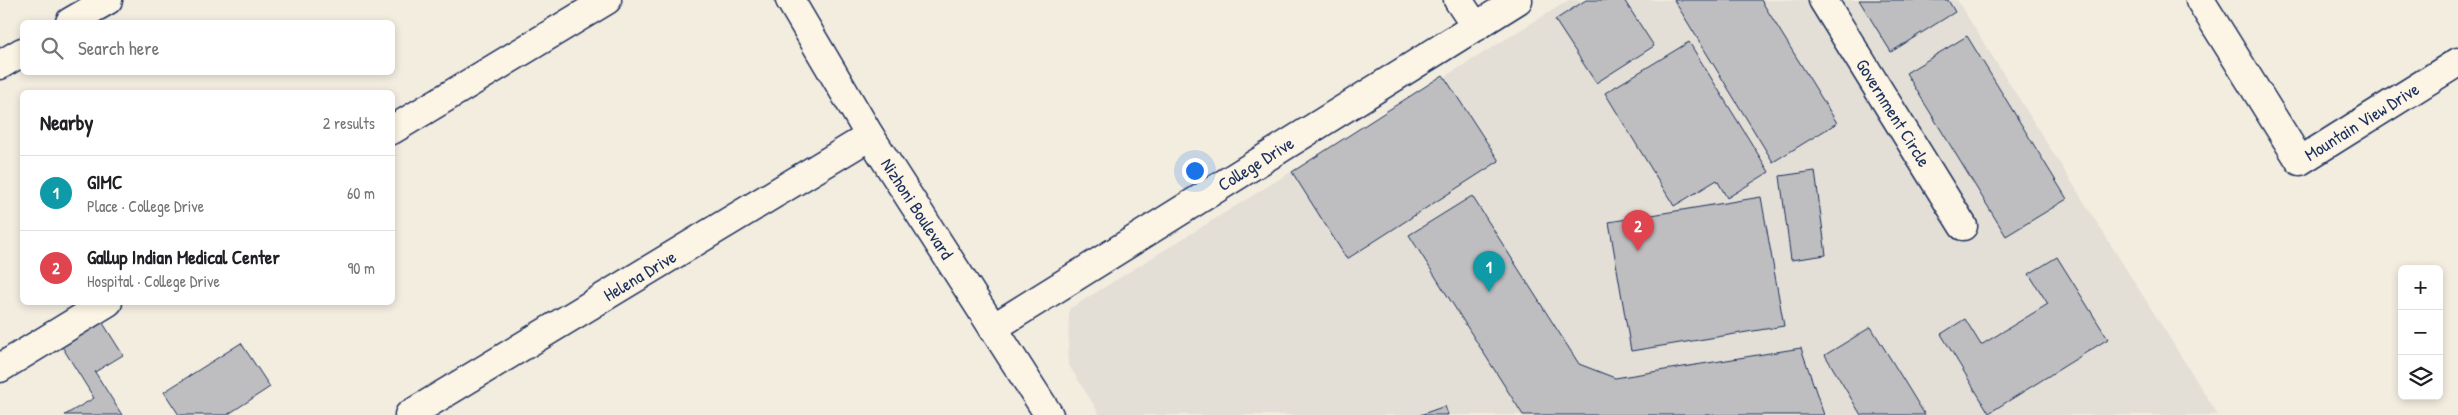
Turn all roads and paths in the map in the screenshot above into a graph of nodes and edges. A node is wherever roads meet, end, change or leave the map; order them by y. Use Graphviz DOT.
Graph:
graph roads {
  1 [pos="108,0"];
  2 [pos="608,0"];
  3 [pos="790,0"];
  4 [pos="1458,0"];
  5 [pos="1518,0"];
  6 [pos="1823,0"];
  7 [pos="2200,0"];
  8 [pos="73,20"];
  9 [pos="1476,27"];
  10 [pos="20,53"];
  11 [pos="2458,62"];
  12 [pos="0,65"];
  13 [pos="395,128"];
  14 [pos="870,136"];
  15 [pos="1963,226"];
  16 [pos="103,305"];
  17 [pos="993,328"];
  18 [pos="0,368"];
  19 [pos="409,415"];
  20 [pos="1049,415"];
  1 -- 8 [label="main road"];
  2 -- 13 [label="main road"];
  3 -- 14 [label="main road, Nizhoni Boulevard"];
  4 -- 9 [label="main road"];
  5 -- 9 [label="main road, College Drive"];
  6 -- 15 [label="main road, Government Circle"];
  7 -- 11 [label="main road, Mountain View Drive"];
  9 -- 17 [label="main road, College Drive"];
  10 -- 12 [label="main road"];
  14 -- 17 [label="main road, Nizhoni Boulevard"];
  14 -- 19 [label="main road, Helena Drive"];
  16 -- 18 [label="main road"];
  17 -- 20 [label="main road, Nizhoni Boulevard"];
}
